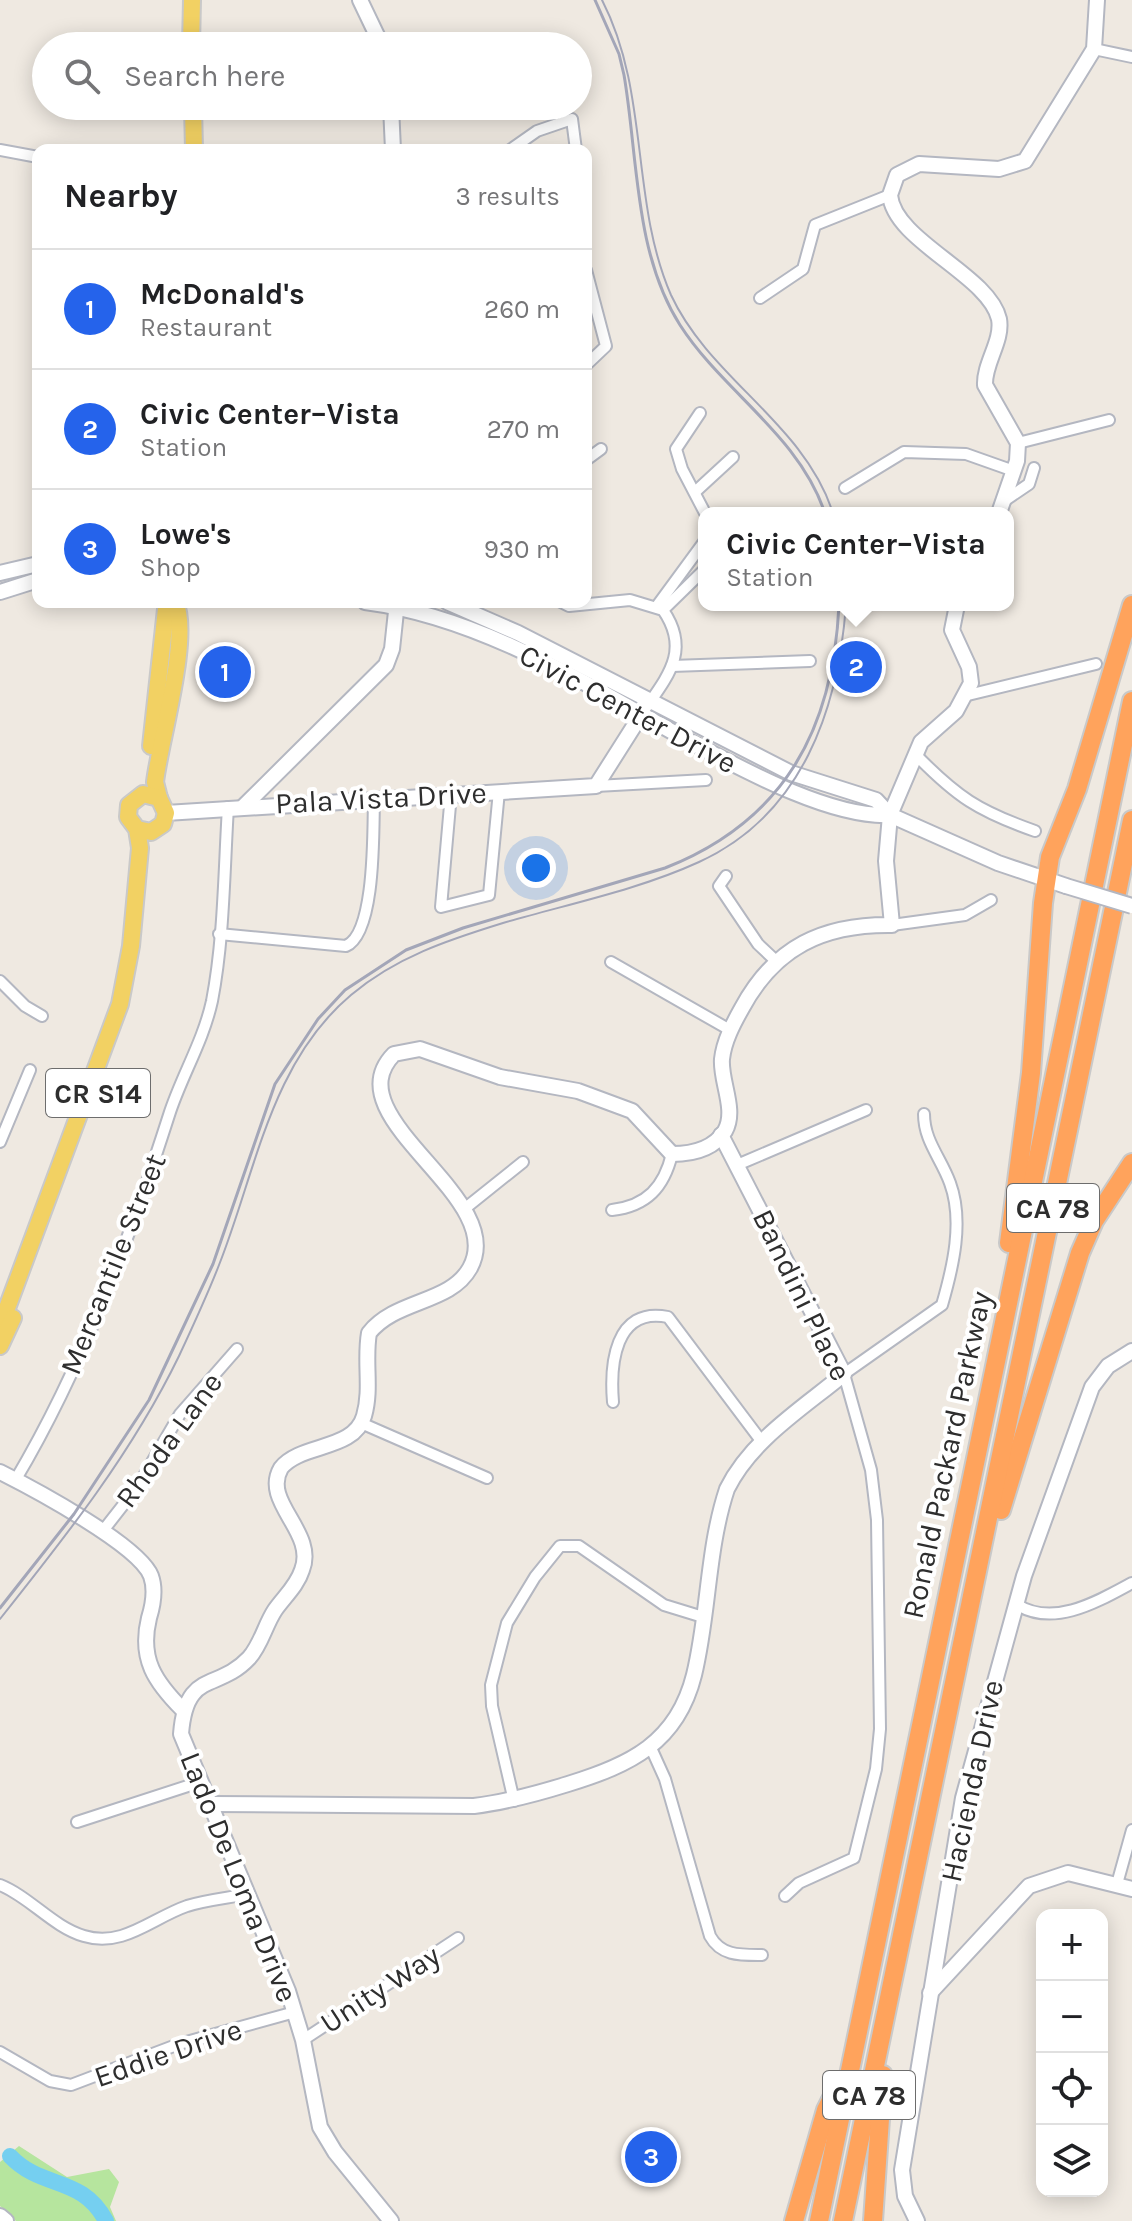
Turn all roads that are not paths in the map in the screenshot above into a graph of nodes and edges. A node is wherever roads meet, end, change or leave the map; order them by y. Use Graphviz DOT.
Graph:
graph roads {
  1 [pos="192,0"];
  2 [pos="360,0"];
  3 [pos="1097,0"];
  4 [pos="191,32"];
  5 [pos="375,32"];
  6 [pos="1094,49"];
  7 [pos="1132,57"];
  8 [pos="193,120"];
  9 [pos="392,120"];
  10 [pos="569,120"];
  11 [pos="572,120"];
  12 [pos="194,144"];
  13 [pos="393,144"];
  14 [pos="528,144"];
  15 [pos="575,144"];
  16 [pos="0,150"];
  17 [pos="32,156"];
  18 [pos="890,195"];
  19 [pos="592,293"];
  20 [pos="760,298"];
  21 [pos="592,359"];
  22 [pos="700,413"];
  23 [pos="1109,420"];
  24 [pos="1018,443"];
  25 [pos="601,449"];
  26 [pos="592,456"];
  27 [pos="733,457"];
  28 [pos="1034,468"];
  29 [pos="1014,471"];
  30 [pos="845,488"];
  31 [pos="695,492"];
  32 [pos="702,507"];
  33 [pos="1001,507"];
  34 [pos="1002,507"];
  35 [pos="698,551"];
  36 [pos="32,565"];
  37 [pos="0,573"];
  38 [pos="698,575"];
  39 [pos="32,582"];
  40 [pos="0,592"];
  41 [pos="592,604"];
  42 [pos="1132,605"];
  43 [pos="177,608"];
  44 [pos="396,608"];
  45 [pos="410,608"];
  46 [pos="461,608"];
  47 [pos="660,608"];
  48 [pos="956,611"];
  49 [pos="810,661"];
  50 [pos="1096,664"];
  51 [pos="672,666"];
  52 [pos="968,695"];
  53 [pos="1132,701"];
  54 [pos="646,709"];
  55 [pos="915,754"];
  56 [pos="706,780"];
  57 [pos="596,786"];
  58 [pos="499,791"];
  59 [pos="451,794"];
  60 [pos="374,798"];
  61 [pos="156,802"];
  62 [pos="244,806"];
  63 [pos="228,807"];
  64 [pos="890,815"];
  65 [pos="1132,820"];
  66 [pos="137,829"];
  67 [pos="155,831"];
  68 [pos="1035,831"];
  69 [pos="726,876"];
  70 [pos="1047,880"];
  71 [pos="991,900"];
  72 [pos="1132,906"];
  73 [pos="892,925"];
  74 [pos="219,934"];
  75 [pos="776,961"];
  76 [pos="611,962"];
  77 [pos="0,981"];
  78 [pos="42,1016"];
  79 [pos="730,1030"];
  80 [pos="30,1070"];
  81 [pos="866,1110"];
  82 [pos="924,1114"];
  83 [pos="721,1135"];
  84 [pos="0,1142"];
  85 [pos="672,1154"];
  86 [pos="523,1162"];
  87 [pos="1132,1163"];
  88 [pos="737,1165"];
  89 [pos="463,1210"];
  90 [pos="612,1210"];
  91 [pos="3,1324"];
  92 [pos="0,1346"];
  93 [pos="237,1349"];
  94 [pos="1132,1351"];
  95 [pos="844,1374"];
  96 [pos="613,1402"];
  97 [pos="986,1404"];
  98 [pos="361,1423"];
  99 [pos="762,1442"];
  100 [pos="0,1472"];
  101 [pos="487,1478"];
  102 [pos="16,1479"];
  103 [pos="102,1532"];
  104 [pos="1132,1583"];
  105 [pos="973,1596"];
  106 [pos="1016,1604"];
  107 [pos="703,1617"];
  108 [pos="183,1710"];
  109 [pos="651,1748"];
  110 [pos="200,1782"];
  111 [pos="514,1801"];
  112 [pos="210,1804"];
  113 [pos="77,1822"];
  114 [pos="1132,1830"];
  115 [pos="0,1885"];
  116 [pos="1125,1886"];
  117 [pos="248,1894"];
  118 [pos="785,1896"];
  119 [pos="458,1938"];
  120 [pos="762,1955"];
  121 [pos="895,1969"];
  122 [pos="930,1994"];
  123 [pos="295,2012"];
  124 [pos="303,2040"];
  125 [pos="0,2052"];
  126 [pos="848,2068"];
  127 [pos="0,2216"];
  128 [pos="6,2221"];
  129 [pos="391,2221"];
  130 [pos="794,2221"];
  131 [pos="819,2221"];
  132 [pos="843,2221"];
  133 [pos="873,2221"];
  134 [pos="917,2221"];
  1 -- 4 [label="main road"];
  2 -- 5 [label="street"];
  3 -- 6 [label="street"];
  6 -- 7 [label="street"];
  6 -- 18 [label="street"];
  8 -- 12 [label="main road"];
  9 -- 13 [label="street"];
  10 -- 14 [label="street"];
  11 -- 15 [label="street"];
  16 -- 17 [label="street"];
  18 -- 20 [label="street"];
  18 -- 24 [label="street"];
  19 -- 21 [label="street"];
  22 -- 31 [label="street"];
  23 -- 24 [label="street"];
  24 -- 29 [label="street"];
  25 -- 26 [label="street"];
  27 -- 31 [label="street"];
  28 -- 34 [label="street"];
  29 -- 30 [label="street"];
  29 -- 33 [label="street"];
  31 -- 32 [label="street"];
  35 -- 47 [label="street"];
  36 -- 37 [label="street"];
  38 -- 47 [label="street"];
  39 -- 40 [label="street"];
  41 -- 47 [label="street"];
  42 -- 70 [label="highway"];
  43 -- 61 [label="main road, CR S14"];
  44 -- 62 [label="street"];
  45 -- 54 [label="street, Civic Center Drive"];
  46 -- 54 [label="street, Civic Center Drive"];
  47 -- 51 [label="street"];
  48 -- 52 [label="street"];
  49 -- 51 [label="street"];
  50 -- 52 [label="street"];
  51 -- 54 [label="street"];
  52 -- 55 [label="street"];
  53 -- 97 [label="highway, Ronald Packard Parkway / CA 78"];
  54 -- 57 [label="street"];
  54 -- 64 [label="street, Civic Center Drive"];
  55 -- 64 [label="street"];
  55 -- 68 [label="street"];
  56 -- 57 [label="street, Pala Vista Drive"];
  57 -- 58 [label="street, Pala Vista Drive"];
  58 -- 59 [label="street, Pala Vista Drive"];
  58 -- 59 [label="street"];
  59 -- 60 [label="street, Pala Vista Drive"];
  60 -- 62 [label="street, Pala Vista Drive"];
  60 -- 74 [label="street"];
  61 -- 63 [label="street, Pala Vista Drive"];
  61 -- 66 [label="main road, CR S14"];
  61 -- 67 [label="main road, CR S14"];
  62 -- 63 [label="street, Pala Vista Drive"];
  63 -- 74 [label="street, Mercantile Street"];
  64 -- 70 [label="street, Civic Center Drive"];
  64 -- 73 [label="street"];
  65 -- 105 [label="highway, Ronald Packard Parkway / CA 78"];
  66 -- 67 [label="main road"];
  66 -- 91 [label="main road, CR S14"];
  67 -- 91 [label="main road, CR S14"];
  69 -- 75 [label="street"];
  70 -- 72 [label="street, Civic Center Drive, bridge"];
  70 -- 97 [label="highway"];
  71 -- 73 [label="street"];
  73 -- 75 [label="street"];
  74 -- 102 [label="street, Mercantile Street"];
  75 -- 79 [label="street"];
  76 -- 79 [label="street"];
  77 -- 78 [label="street"];
  79 -- 83 [label="street"];
  80 -- 84 [label="street"];
  81 -- 88 [label="street"];
  82 -- 95 [label="street"];
  83 -- 85 [label="street"];
  83 -- 88 [label="street, Bandini Place"];
  85 -- 89 [label="street"];
  85 -- 90 [label="street"];
  86 -- 89 [label="street"];
  87 -- 105 [label="highway"];
  88 -- 95 [label="street, Bandini Place"];
  89 -- 98 [label="street"];
  91 -- 92 [label="main road, CR S14"];
  93 -- 103 [label="street, Rhoda Lane"];
  94 -- 106 [label="street, Hacienda Drive"];
  95 -- 99 [label="street"];
  95 -- 118 [label="street, Bandini Place"];
  96 -- 99 [label="street"];
  97 -- 126 [label="highway, Ronald Packard Parkway / CA 78"];
  98 -- 101 [label="street"];
  98 -- 108 [label="street, Lado De Loma Drive"];
  99 -- 107 [label="street"];
  100 -- 102 [label="street"];
  102 -- 103 [label="street"];
  103 -- 108 [label="street"];
  104 -- 106 [label="street"];
  105 -- 121 [label="highway, Ronald Packard Parkway / CA 78"];
  106 -- 122 [label="street, Hacienda Drive"];
  107 -- 109 [label="street"];
  107 -- 111 [label="street"];
  108 -- 110 [label="street, Lado De Loma Drive"];
  109 -- 111 [label="street"];
  109 -- 120 [label="street"];
  110 -- 112 [label="street, Lado De Loma Drive"];
  110 -- 113 [label="street"];
  111 -- 112 [label="street"];
  112 -- 117 [label="street, Lado De Loma Drive"];
  114 -- 116 [label="street"];
  115 -- 117 [label="street"];
  116 -- 122 [label="street"];
  117 -- 123 [label="street, Lado De Loma Drive"];
  119 -- 124 [label="street, Unity Way"];
  121 -- 132 [label="highway, Ronald Packard Parkway / CA 78"];
  121 -- 133 [label="highway"];
  122 -- 134 [label="street, Hacienda Drive"];
  123 -- 124 [label="street, Lado De Loma Drive"];
  123 -- 125 [label="street, Eddie Drive"];
  124 -- 129 [label="street, Lado De Loma Drive"];
  126 -- 130 [label="highway"];
  126 -- 131 [label="highway, Ronald Packard Parkway / CA 78"];
  127 -- 128 [label="street"];
}
